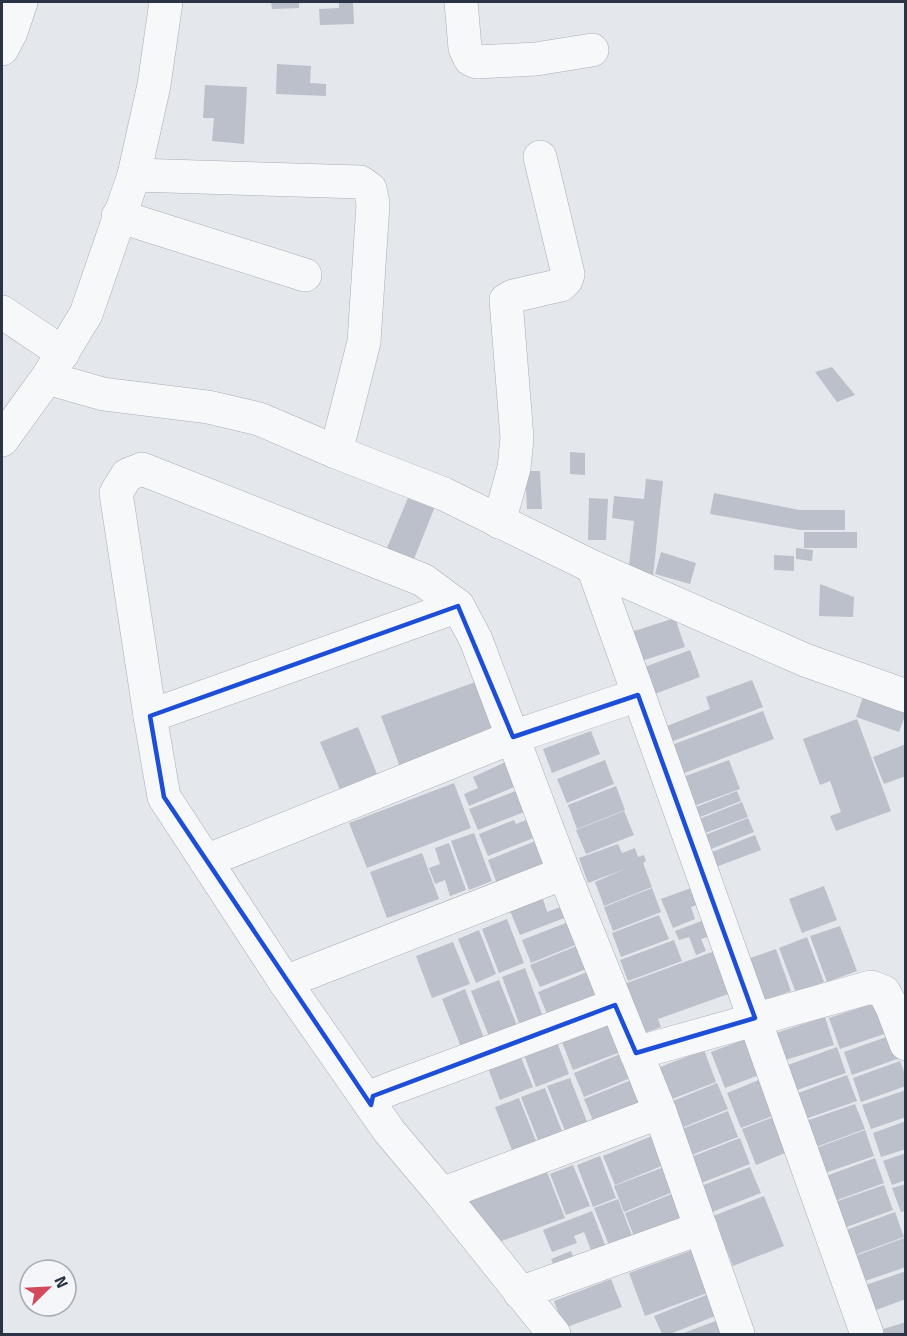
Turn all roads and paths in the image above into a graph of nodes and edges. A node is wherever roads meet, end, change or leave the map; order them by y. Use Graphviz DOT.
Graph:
graph roads {
  1 [pos="21,2"];
  2 [pos="166,2"];
  3 [pos="461,2"];
  4 [pos="2,49"];
  5 [pos="592,50"];
  6 [pos="540,157"];
  7 [pos="134,175"];
  8 [pos="118,216"];
  9 [pos="305,275"];
  10 [pos="2,312"];
  11 [pos="55,366"];
  12 [pos="2,440"];
  13 [pos="336,452"];
  14 [pos="499,522"];
  15 [pos="593,567"];
  16 [pos="458,606"];
  17 [pos="639,695"];
  18 [pos="906,696"];
  19 [pos="150,716"];
  20 [pos="513,737"];
  21 [pos="206,861"];
  22 [pos="564,873"];
  23 [pos="285,982"];
  24 [pos="616,1006"];
  25 [pos="755,1018"];
  26 [pos="906,1044"];
  27 [pos="636,1053"];
  28 [pos="371,1105"];
  29 [pos="660,1112"];
  30 [pos="442,1194"];
  31 [pos="701,1228"];
  32 [pos="520,1293"];
  33 [pos="554,1335"];
  34 [pos="738,1335"];
  35 [pos="867,1335"];
  1 -- 4 [label="street"];
  2 -- 7 [label="street"];
  3 -- 5 [label="street"];
  6 -- 14 [label="street"];
  7 -- 8 [label="street"];
  7 -- 13 [label="street"];
  8 -- 9 [label="street"];
  8 -- 11 [label="street"];
  10 -- 11 [label="street"];
  11 -- 12 [label="street"];
  11 -- 13 [label="street"];
  13 -- 14 [label="street"];
  14 -- 15 [label="street"];
  15 -- 17 [label="street"];
  15 -- 18 [label="street"];
  16 -- 19 [label="street"];
  16 -- 19 [label="street"];
  16 -- 20 [label="street"];
  17 -- 20 [label="street"];
  17 -- 25 [label="street"];
  19 -- 21 [label="street"];
  20 -- 21 [label="street"];
  20 -- 22 [label="street"];
  21 -- 23 [label="street"];
  22 -- 23 [label="street"];
  22 -- 24 [label="street"];
  23 -- 28 [label="street"];
  24 -- 27 [label="street"];
  24 -- 28 [label="street"];
  25 -- 26 [label="street"];
  25 -- 27 [label="street"];
  25 -- 35 [label="street"];
  27 -- 29 [label="street"];
  28 -- 30 [label="street"];
  29 -- 30 [label="street"];
  29 -- 31 [label="street"];
  30 -- 32 [label="street"];
  31 -- 32 [label="street"];
  31 -- 34 [label="street"];
  32 -- 33 [label="street"];
}
